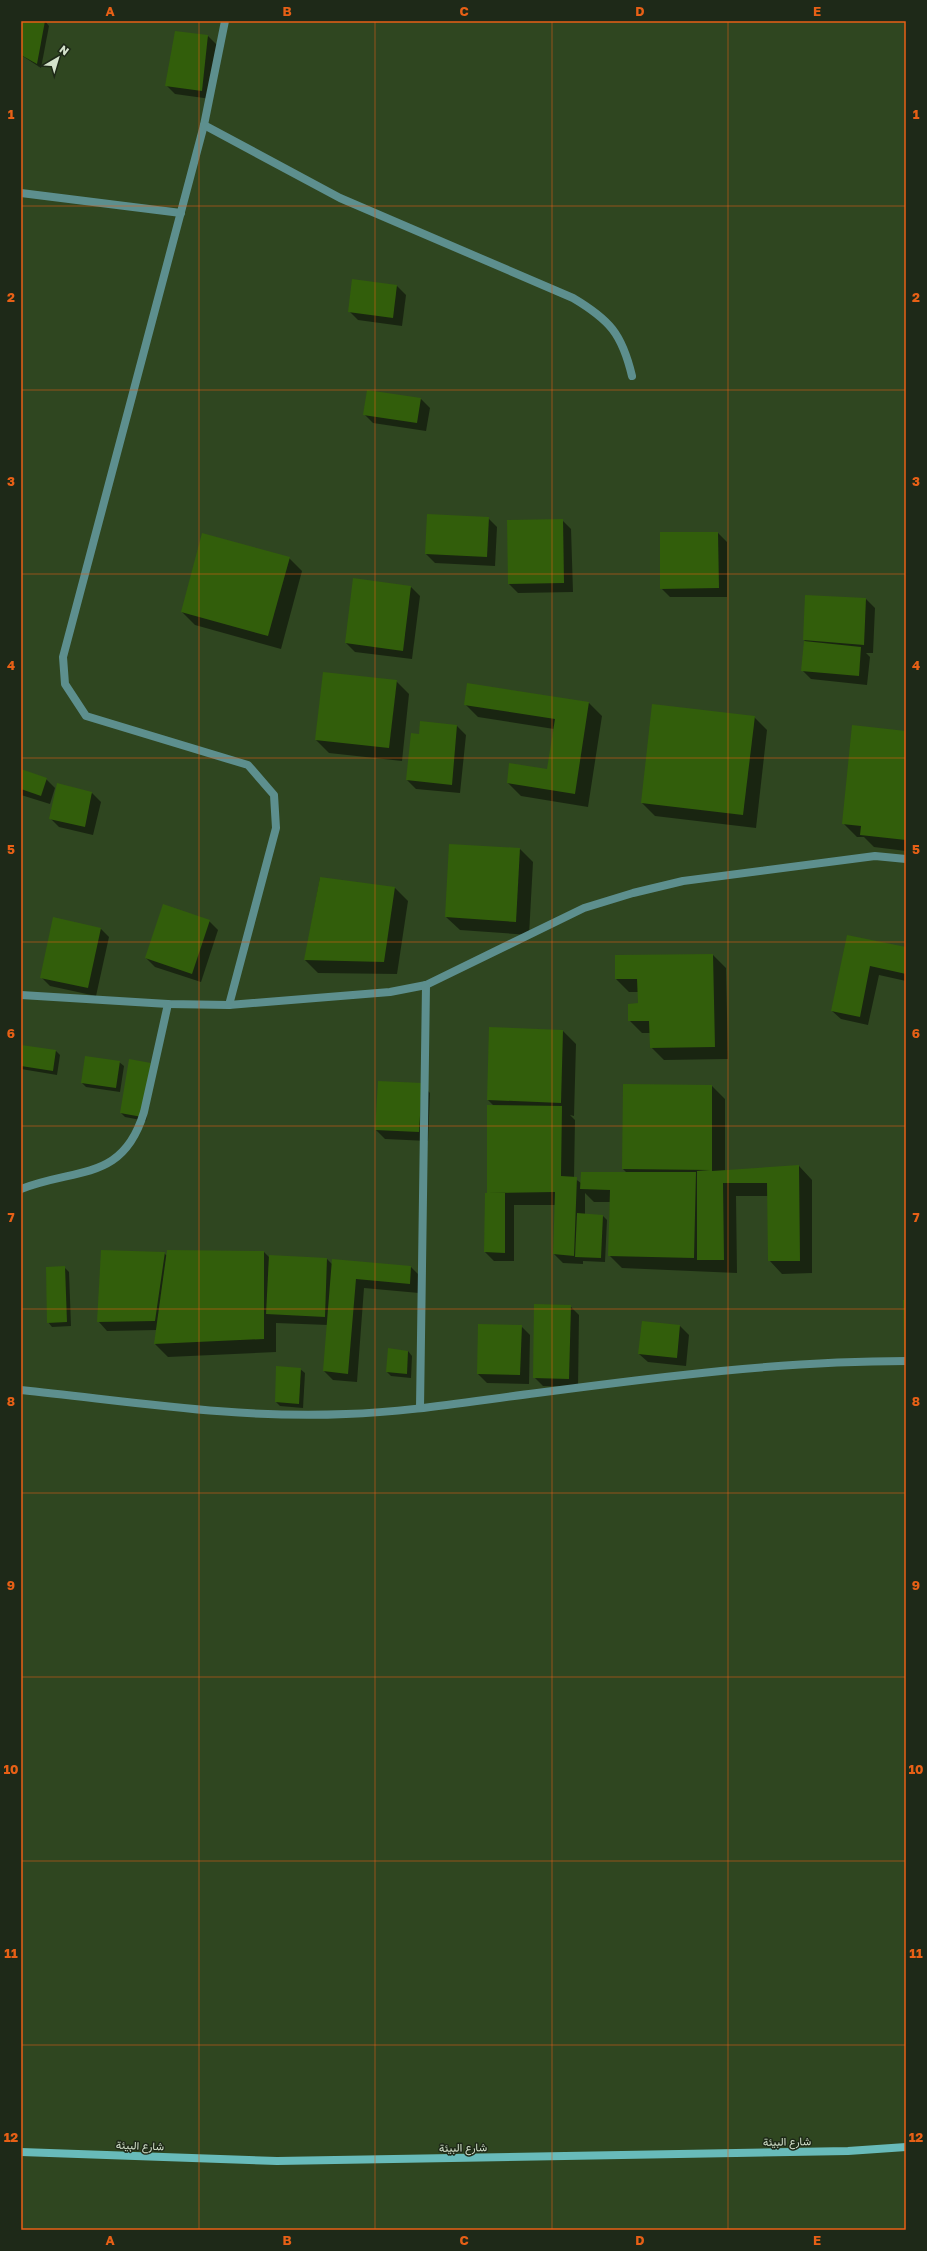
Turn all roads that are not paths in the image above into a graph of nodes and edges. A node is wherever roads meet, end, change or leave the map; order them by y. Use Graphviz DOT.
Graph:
graph roads {
  1 [pos="225,21"];
  2 [pos="204,125"];
  3 [pos="21,193"];
  4 [pos="181,213"];
  5 [pos="632,376"];
  6 [pos="906,859"];
  7 [pos="426,985"];
  8 [pos="21,995"];
  9 [pos="168,1004"];
  10 [pos="229,1005"];
  11 [pos="21,1189"];
  12 [pos="906,1361"];
  13 [pos="21,1390"];
  14 [pos="420,1408"];
  15 [pos="906,2147"];
  16 [pos="21,2152"];
  1 -- 2 [label="street"];
  2 -- 4 [label="street"];
  2 -- 5 [label="street"];
  3 -- 4 [label="street"];
  4 -- 10 [label="street"];
  6 -- 7 [label="street"];
  7 -- 10 [label="street"];
  7 -- 14 [label="street"];
  8 -- 9 [label="street"];
  9 -- 10 [label="street"];
  9 -- 11 [label="street"];
  12 -- 14 [label="street"];
  13 -- 14 [label="street"];
  15 -- 16 [label="main road, شارع البيئة"];
}
